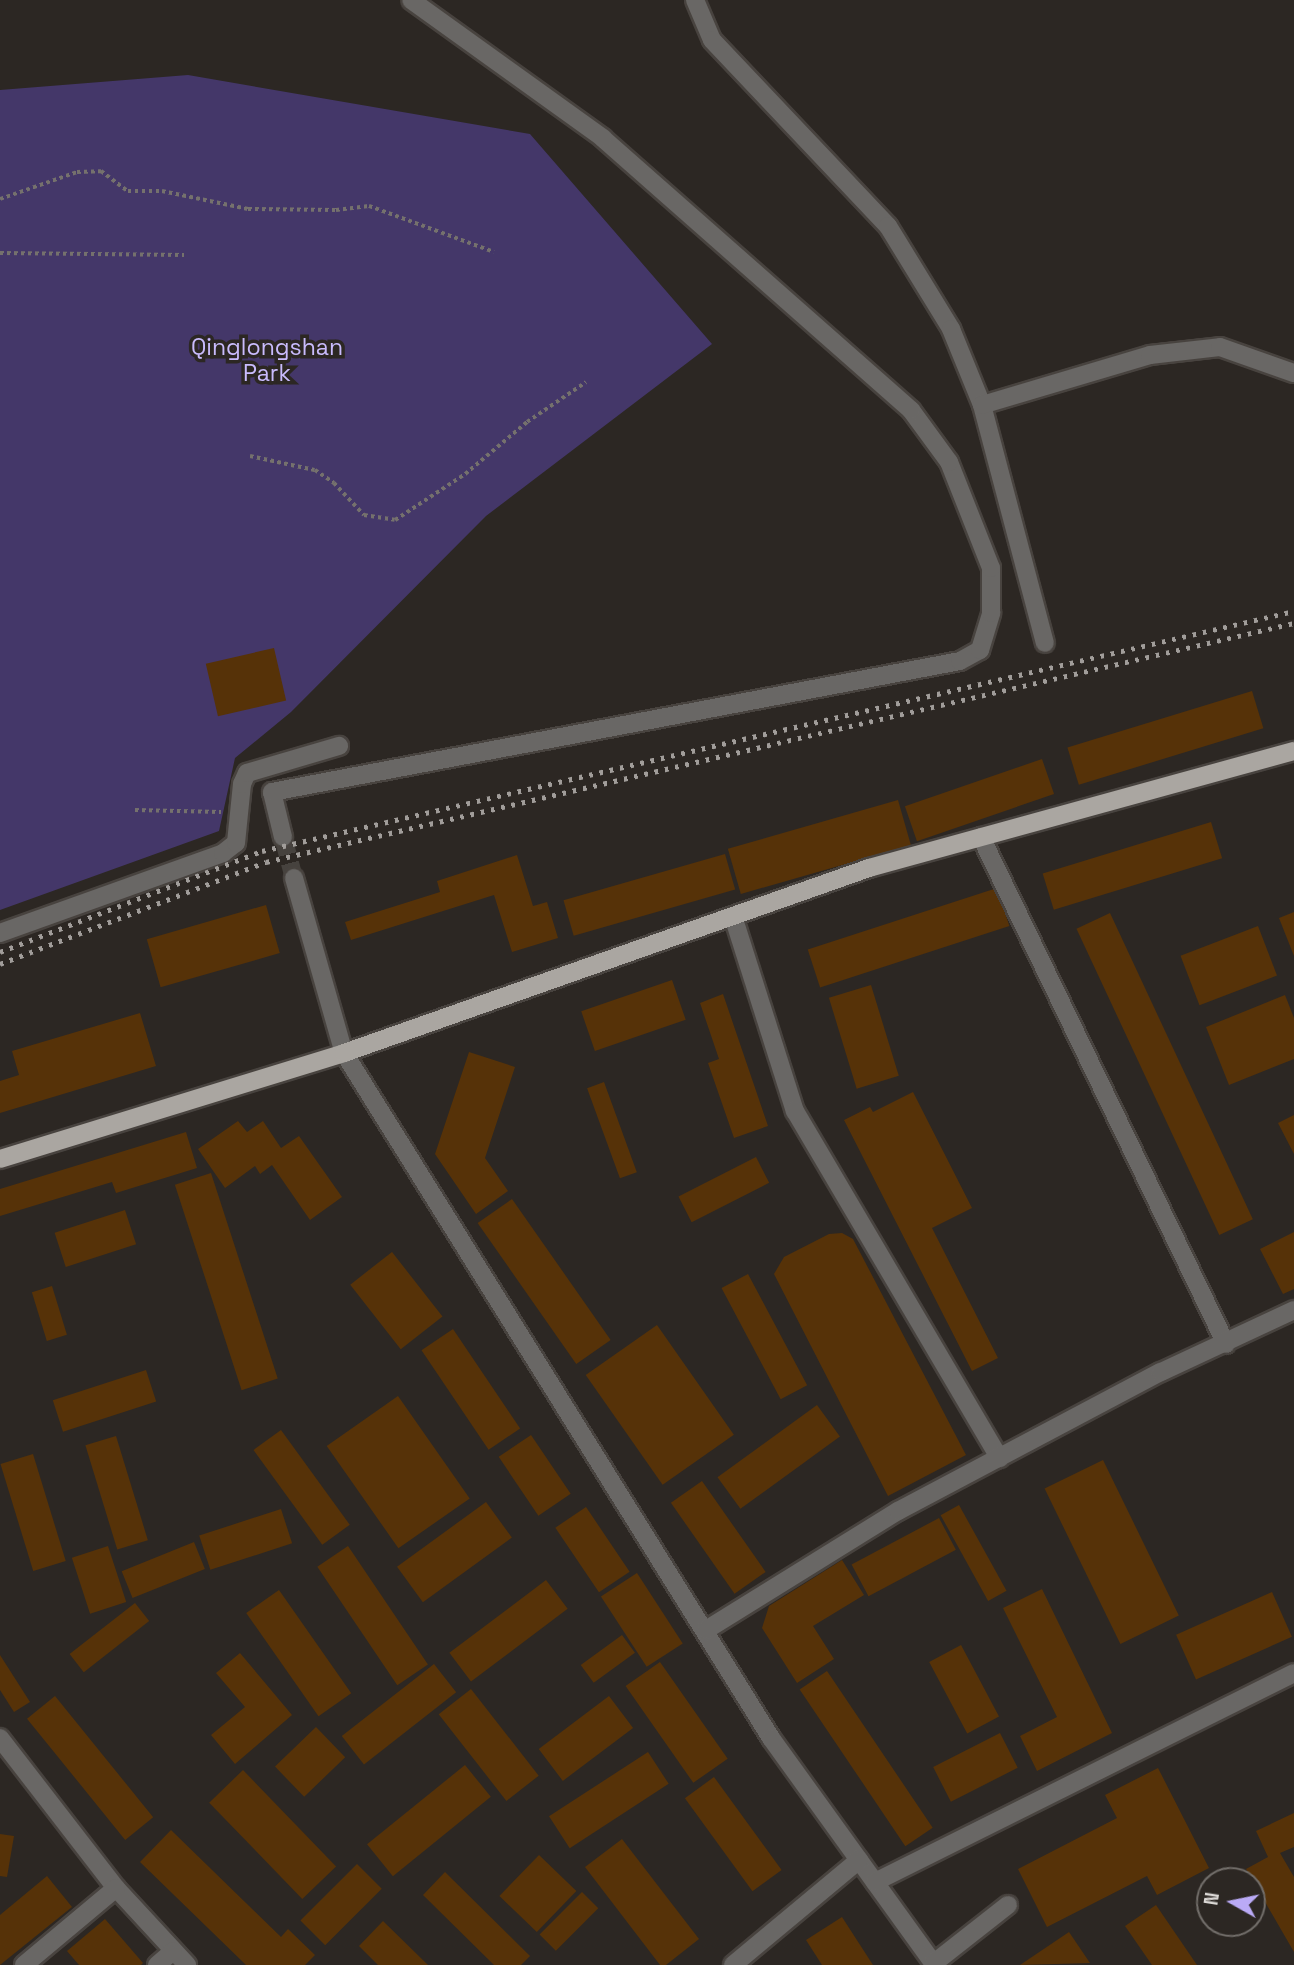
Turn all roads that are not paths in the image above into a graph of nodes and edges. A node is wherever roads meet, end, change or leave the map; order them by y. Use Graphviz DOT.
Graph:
graph roads {
  1 [pos="411,0"];
  2 [pos="695,0"];
  3 [pos="1294,373"];
  4 [pos="982,405"];
  5 [pos="1045,643"];
  6 [pos="339,746"];
  7 [pos="1294,751"];
  8 [pos="283,837"];
  9 [pos="981,838"];
  10 [pos="294,878"];
  11 [pos="733,916"];
  12 [pos="0,933"];
  13 [pos="344,1053"];
  14 [pos="0,1159"];
  15 [pos="1294,1310"];
  16 [pos="1226,1343"];
  17 [pos="999,1458"];
  18 [pos="706,1630"];
  19 [pos="1294,1673"];
  20 [pos="0,1738"];
  21 [pos="859,1860"];
  22 [pos="875,1882"];
  23 [pos="116,1888"];
  24 [pos="1008,1905"];
  25 [pos="173,1951"];
  26 [pos="934,1964"];
  27 [pos="24,1965"];
  28 [pos="157,1965"];
  29 [pos="187,1965"];
  30 [pos="733,1965"];
  1 -- 8 [label="street"];
  2 -- 4 [label="street"];
  3 -- 4 [label="street"];
  4 -- 5 [label="street"];
  6 -- 12 [label="street"];
  7 -- 9 [label="main road"];
  9 -- 11 [label="main road"];
  9 -- 16 [label="street"];
  10 -- 13 [label="street"];
  11 -- 13 [label="main road"];
  11 -- 17 [label="street"];
  13 -- 14 [label="main road"];
  13 -- 18 [label="street"];
  15 -- 16 [label="street"];
  16 -- 17 [label="street"];
  17 -- 18 [label="street"];
  18 -- 21 [label="street"];
  19 -- 22 [label="street"];
  20 -- 23 [label="street"];
  21 -- 22 [label="street"];
  21 -- 30 [label="street"];
  22 -- 26 [label="street"];
  23 -- 25 [label="street"];
  23 -- 27 [label="street"];
  24 -- 26 [label="street"];
  25 -- 28 [label="street"];
  25 -- 29 [label="street"];
}
